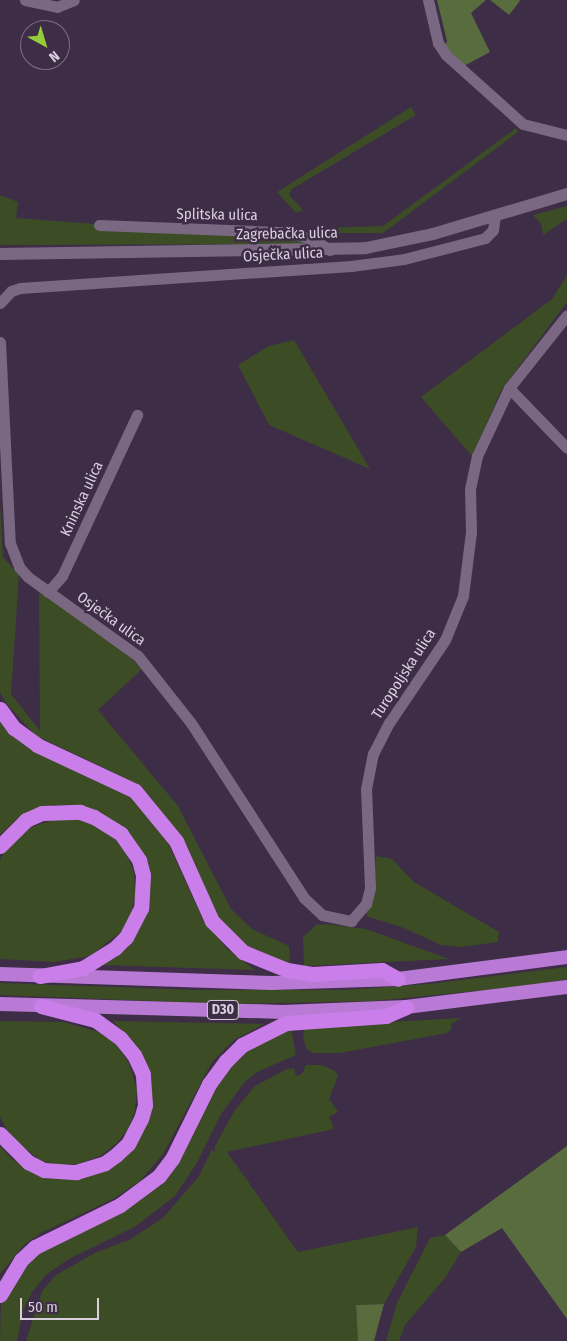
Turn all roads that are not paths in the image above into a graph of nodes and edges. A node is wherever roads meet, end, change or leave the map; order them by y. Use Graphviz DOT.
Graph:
graph roads {
  1 [pos="26,0"];
  2 [pos="74,0"];
  3 [pos="428,0"];
  4 [pos="567,135"];
  5 [pos="567,194"];
  6 [pos="495,216"];
  7 [pos="99,225"];
  8 [pos="330,250"];
  9 [pos="1,254"];
  10 [pos="0,303"];
  11 [pos="567,315"];
  12 [pos="0,342"];
  13 [pos="509,388"];
  14 [pos="137,416"];
  15 [pos="567,448"];
  16 [pos="48,592"];
  17 [pos="0,709"];
  18 [pos="0,846"];
  19 [pos="350,920"];
  20 [pos="567,957"];
  21 [pos="0,974"];
  22 [pos="40,976"];
  23 [pos="398,979"];
  24 [pos="567,987"];
  25 [pos="0,1004"];
  26 [pos="41,1006"];
  27 [pos="406,1007"];
  28 [pos="0,1134"];
  29 [pos="0,1295"];
  1 -- 2 [label="street"];
  3 -- 4 [label="street"];
  5 -- 6 [label="street, Zagrebačka ulica"];
  6 -- 8 [label="street, Zagrebačka ulica"];
  6 -- 10 [label="street, Osječka ulica"];
  7 -- 8 [label="street, Splitska ulica"];
  8 -- 9 [label="street, Zagrebačka ulica"];
  11 -- 13 [label="street, Turopoljska ulica"];
  12 -- 16 [label="street, Osječka ulica"];
  13 -- 15 [label="street"];
  13 -- 19 [label="street, Turopoljska ulica"];
  14 -- 16 [label="street, Kninska ulica"];
  16 -- 19 [label="street, Osječka ulica"];
  17 -- 23 [label="highway"];
  18 -- 22 [label="highway"];
  20 -- 23 [label="highway, D30"];
  21 -- 22 [label="highway, D30"];
  22 -- 23 [label="highway, D30"];
  24 -- 27 [label="highway, D30"];
  25 -- 26 [label="highway, D30"];
  26 -- 27 [label="highway, D30"];
  26 -- 28 [label="highway"];
  27 -- 29 [label="highway"];
}
